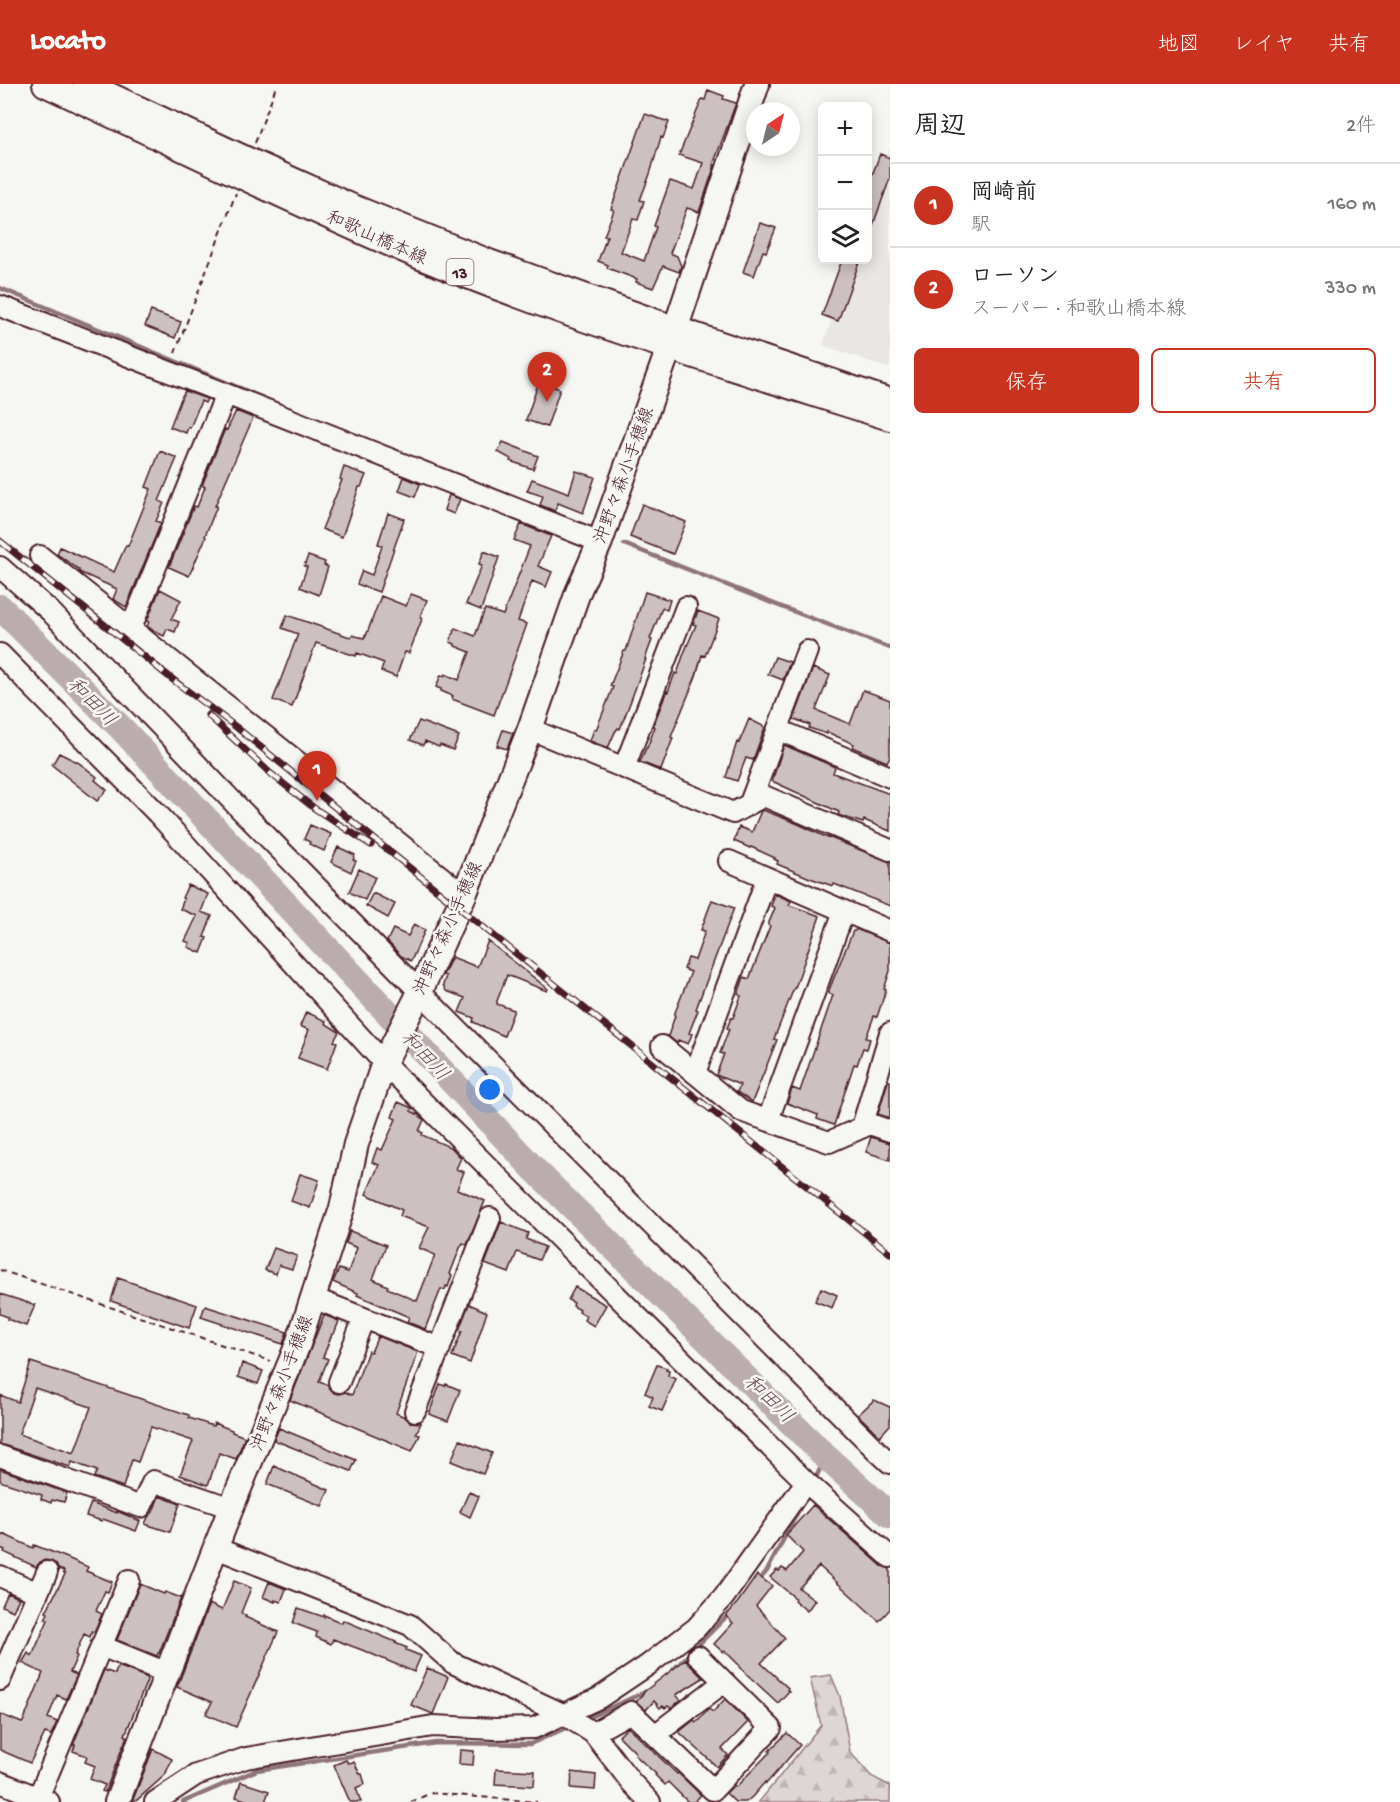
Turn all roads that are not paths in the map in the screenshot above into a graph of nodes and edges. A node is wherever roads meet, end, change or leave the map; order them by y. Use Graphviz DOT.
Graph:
graph roads {
  1 [pos="45,84"];
  2 [pos="86,84"];
  3 [pos="757,84"];
  4 [pos="245,169"];
  5 [pos="0,306"];
  6 [pos="672,338"];
  7 [pos="226,394"];
  8 [pos="890,401"];
  9 [pos="890,418"];
  10 [pos="600,542"];
  11 [pos="40,556"];
  12 [pos="0,567"];
  13 [pos="686,607"];
  14 [pos="130,628"];
  15 [pos="807,651"];
  16 [pos="0,654"];
  17 [pos="530,729"];
  18 [pos="778,730"];
  19 [pos="624,768"];
  20 [pos="890,777"];
  21 [pos="750,803"];
  22 [pos="890,850"];
  23 [pos="729,861"];
  24 [pos="767,878"];
  25 [pos="464,895"];
  26 [pos="844,911"];
  27 [pos="890,931"];
  28 [pos="418,994"];
  29 [pos="890,1033"];
  30 [pos="662,1046"];
  31 [pos="386,1059"];
  32 [pos="695,1073"];
  33 [pos="768,1120"];
  34 [pos="862,1127"];
  35 [pos="890,1131"];
  36 [pos="490,1218"];
  37 [pos="313,1298"];
  38 [pos="364,1318"];
  39 [pos="440,1348"];
  40 [pos="339,1382"];
  41 [pos="415,1412"];
  42 [pos="0,1456"];
  43 [pos="890,1463"];
  44 [pos="806,1482"];
  45 [pos="231,1508"];
  46 [pos="216,1548"];
  47 [pos="890,1557"];
  48 [pos="47,1572"];
  49 [pos="0,1576"];
  50 [pos="129,1580"];
  51 [pos="38,1593"];
  52 [pos="101,1646"];
  53 [pos="698,1656"];
  54 [pos="168,1673"];
  55 [pos="0,1680"];
  56 [pos="724,1682"];
  57 [pos="565,1715"];
  58 [pos="592,1733"];
  59 [pos="655,1735"];
  60 [pos="0,1782"];
  61 [pos="170,1799"];
  62 [pos="44,1800"];
  63 [pos="117,1802"];
  64 [pos="650,1802"];
  1 -- 4 [label="main road, 和歌山橋本線 / 13"];
  2 -- 4 [label="main road, 和歌山橋本線 / 13"];
  3 -- 6 [label="main road, 沖野々森小手穂線"];
  4 -- 6 [label="main road, 和歌山橋本線 / 13"];
  5 -- 7 [label="street"];
  6 -- 8 [label="main road, 和歌山橋本線 / 13"];
  6 -- 9 [label="main road, 和歌山橋本線 / 13"];
  6 -- 10 [label="main road, 沖野々森小手穂線"];
  7 -- 10 [label="street"];
  7 -- 14 [label="street"];
  10 -- 17 [label="main road, 沖野々森小手穂線"];
  11 -- 14 [label="street"];
  12 -- 28 [label="street"];
  13 -- 19 [label="street"];
  14 -- 25 [label="street"];
  15 -- 18 [label="street"];
  16 -- 31 [label="street"];
  17 -- 19 [label="street"];
  17 -- 25 [label="main road, 沖野々森小手穂線"];
  18 -- 20 [label="street"];
  18 -- 21 [label="street"];
  19 -- 21 [label="street"];
  21 -- 22 [label="street"];
  23 -- 24 [label="street"];
  24 -- 26 [label="street"];
  24 -- 32 [label="street"];
  25 -- 28 [label="main road, 沖野々森小手穂線"];
  26 -- 27 [label="street"];
  26 -- 33 [label="street"];
  28 -- 31 [label="main road, 沖野々森小手穂線"];
  28 -- 43 [label="street"];
  29 -- 34 [label="street"];
  30 -- 32 [label="street"];
  31 -- 37 [label="main road, 沖野々森小手穂線"];
  31 -- 44 [label="street"];
  32 -- 33 [label="street"];
  33 -- 34 [label="street"];
  34 -- 35 [label="street"];
  36 -- 39 [label="street"];
  37 -- 38 [label="street"];
  37 -- 45 [label="main road, 沖野々森小手穂線"];
  38 -- 39 [label="street"];
  38 -- 40 [label="street"];
  39 -- 41 [label="street"];
  42 -- 45 [label="street"];
  44 -- 47 [label="street"];
  44 -- 57 [label="street"];
  45 -- 46 [label="main road, 沖野々森小手穂線"];
  46 -- 54 [label="main road, 沖野々森小手穂線"];
  46 -- 57 [label="street"];
  48 -- 51 [label="street"];
  49 -- 51 [label="street"];
  50 -- 52 [label="street"];
  51 -- 55 [label="street"];
  52 -- 54 [label="street"];
  52 -- 62 [label="street"];
  53 -- 56 [label="street"];
  54 -- 63 [label="main road, 沖野々森小手穂線"];
  56 -- 59 [label="street"];
  56 -- 59 [label="street"];
  57 -- 58 [label="street"];
  57 -- 61 [label="street"];
  58 -- 59 [label="street"];
  58 -- 64 [label="street"];
  60 -- 62 [label="street"];
}
